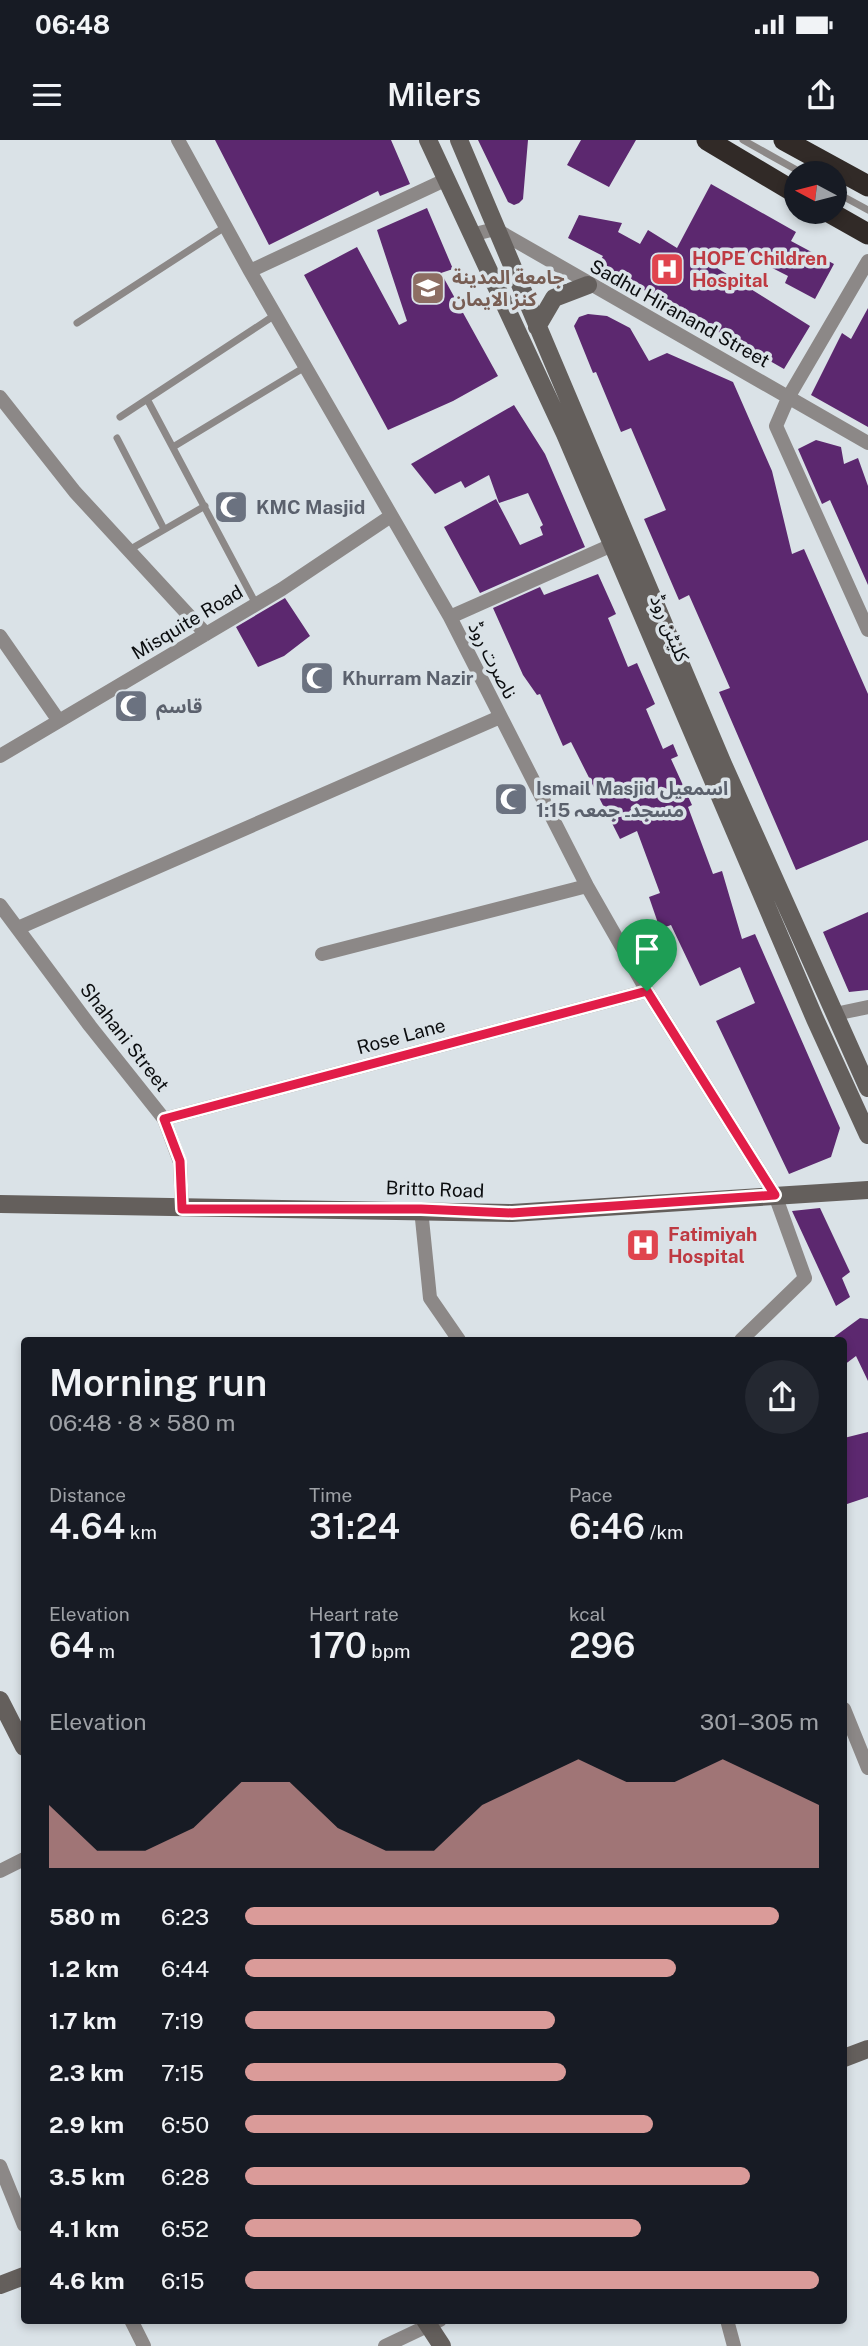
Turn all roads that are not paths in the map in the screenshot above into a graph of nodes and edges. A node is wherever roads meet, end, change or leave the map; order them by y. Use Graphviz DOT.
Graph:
graph roads {
  1 [pos="178,140"];
  2 [pos="428,140"];
  3 [pos="459,140"];
  4 [pos="707,140"];
  5 [pos="743,140"];
  6 [pos="784,140"];
  7 [pos="784,163"];
  8 [pos="445,180"];
  9 [pos="784,185"];
  10 [pos="868,186"];
  11 [pos="847,199"];
  12 [pos="868,210"];
  13 [pos="847,222"];
  14 [pos="226,227"];
  15 [pos="495,229"];
  16 [pos="868,234"];
  17 [pos="471,235"];
  18 [pos="868,261"];
  19 [pos="250,271"];
  20 [pos="588,285"];
  21 [pos="275,315"];
  22 [pos="76,323"];
  23 [pos="537,327"];
  24 [pos="305,367"];
  25 [pos="789,396"];
  26 [pos="0,397"];
  27 [pos="147,399"];
  28 [pos="120,416"];
  29 [pos="117,438"];
  30 [pos="868,443"];
  31 [pos="173,447"];
  32 [pos="205,506"];
  33 [pos="391,516"];
  34 [pos="164,529"];
  35 [pos="612,545"];
  36 [pos="128,550"];
  37 [pos="257,604"];
  38 [pos="450,617"];
  39 [pos="868,630"];
  40 [pos="206,634"];
  41 [pos="0,636"];
  42 [pos="500,717"];
  43 [pos="59,721"];
  44 [pos="0,756"];
  45 [pos="587,886"];
  46 [pos="0,905"];
  47 [pos="18,928"];
  48 [pos="322,954"];
  49 [pos="647,991"];
  50 [pos="868,1007"];
  51 [pos="835,1014"];
  52 [pos="868,1088"];
  53 [pos="164,1119"];
  54 [pos="868,1135"];
  55 [pos="868,1191"];
  56 [pos="775,1195"];
  57 [pos="0,1204"];
  58 [pos="182,1209"];
  59 [pos="421,1209"];
  60 [pos="457,1337"];
  61 [pos="744,1337"];
  62 [pos="0,1700"];
  63 [pos="847,1716"];
  64 [pos="21,1741"];
  65 [pos="868,1768"];
  66 [pos="21,1860"];
  67 [pos="0,1871"];
  68 [pos="868,2049"];
  69 [pos="847,2056"];
  70 [pos="0,2166"];
  71 [pos="21,2218"];
  72 [pos="21,2277"];
  73 [pos="0,2285"];
  74 [pos="133,2324"];
  75 [pos="427,2324"];
  76 [pos="432,2324"];
  77 [pos="728,2324"];
  78 [pos="144,2346"];
  79 [pos="384,2346"];
  80 [pos="442,2346"];
  81 [pos="734,2346"];
  1 -- 14 [label="street, ناصرت روڈ"];
  2 -- 8 [label="main road, کلیٹن روڈ"];
  3 -- 15 [label="main road, کلیٹن روڈ"];
  4 -- 9 [label="highway"];
  5 -- 7 [label="lane"];
  6 -- 10 [label="highway"];
  8 -- 17 [label="main road, کلیٹن روڈ"];
  8 -- 19 [label="street"];
  11 -- 12 [label="lane"];
  13 -- 16 [label="highway"];
  14 -- 19 [label="street, ناصرت روڈ"];
  14 -- 22 [label="lane"];
  15 -- 17 [label="street"];
  15 -- 20 [label="street, Sadhu Hiranand Street"];
  15 -- 23 [label="main road, کلیٹن روڈ"];
  17 -- 35 [label="main road, کلیٹن روڈ"];
  18 -- 25 [label="street"];
  19 -- 21 [label="street, ناصرت روڈ"];
  20 -- 23 [label="main road"];
  20 -- 25 [label="street, Sadhu Hiranand Street"];
  21 -- 24 [label="street, ناصرت روڈ"];
  21 -- 27 [label="lane"];
  23 -- 51 [label="main road, کلیٹن روڈ"];
  24 -- 31 [label="lane"];
  24 -- 33 [label="street, ناصرت روڈ"];
  25 -- 30 [label="street, Sadhu Hiranand Street"];
  25 -- 39 [label="street"];
  26 -- 36 [label="street"];
  27 -- 28 [label="lane"];
  27 -- 31 [label="lane"];
  29 -- 34 [label="lane"];
  31 -- 32 [label="lane"];
  32 -- 34 [label="lane"];
  32 -- 37 [label="lane"];
  33 -- 37 [label="street, Misquite Road"];
  33 -- 38 [label="street, ناصرت روڈ"];
  34 -- 36 [label="lane"];
  35 -- 38 [label="street"];
  35 -- 54 [label="main road, کلیٹن روڈ"];
  36 -- 40 [label="street"];
  37 -- 40 [label="street, Misquite Road"];
  38 -- 42 [label="street, ناصرت روڈ"];
  40 -- 43 [label="street, Misquite Road"];
  41 -- 43 [label="street"];
  42 -- 45 [label="street, ناصرت روڈ"];
  42 -- 47 [label="street"];
  43 -- 44 [label="street, Misquite Road"];
  45 -- 48 [label="street"];
  45 -- 49 [label="street, ناصرت روڈ"];
  46 -- 47 [label="street, Shahani Street"];
  47 -- 53 [label="street, Shahani Street"];
  49 -- 53 [label="street, Rose Lane"];
  49 -- 56 [label="street, ناصرت روڈ"];
  50 -- 51 [label="street"];
  51 -- 52 [label="main road, کلیٹن روڈ"];
  53 -- 58 [label="street, Shahani Street"];
  55 -- 56 [label="main road, Britto Road"];
  56 -- 59 [label="main road, Britto Road"];
  56 -- 61 [label="street, ناصرت روڈ"];
  57 -- 58 [label="main road, Britto Road"];
  58 -- 59 [label="main road, Britto Road"];
  59 -- 60 [label="street"];
  62 -- 64 [label="main road"];
  63 -- 65 [label="street"];
  66 -- 67 [label="street"];
  68 -- 69 [label="main road"];
  70 -- 71 [label="street"];
  72 -- 73 [label="main road"];
  74 -- 78 [label="street"];
  75 -- 79 [label="street"];
  76 -- 80 [label="main road"];
  77 -- 81 [label="street"];
}
